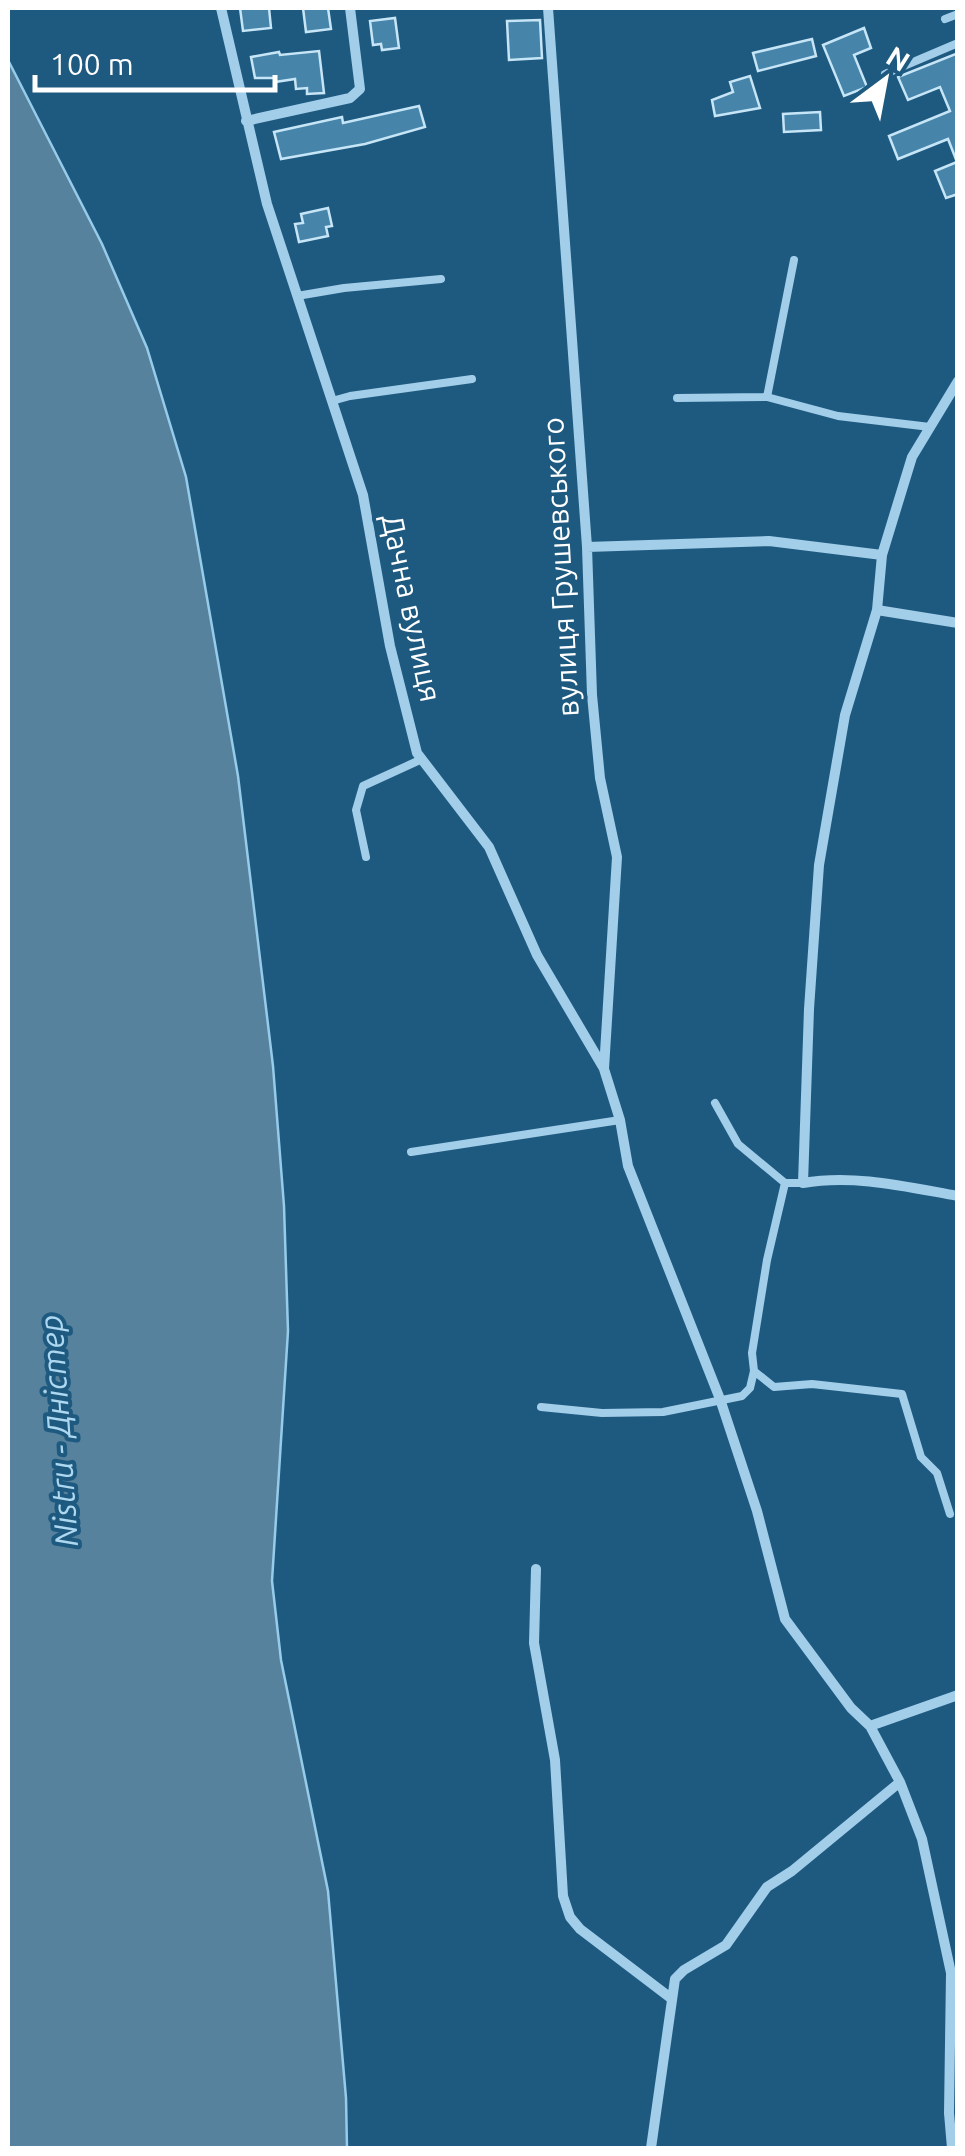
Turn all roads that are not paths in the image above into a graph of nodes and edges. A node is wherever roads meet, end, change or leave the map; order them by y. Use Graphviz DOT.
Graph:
graph roads {
  1 [pos="221,8"];
  2 [pos="350,8"];
  3 [pos="548,8"];
  4 [pos="958,14"];
  5 [pos="945,19"];
  6 [pos="958,43"];
  7 [pos="885,74"];
  8 [pos="246,122"];
  9 [pos="794,260"];
  10 [pos="441,279"];
  11 [pos="297,296"];
  12 [pos="472,379"];
  13 [pos="958,382"];
  14 [pos="767,397"];
  15 [pos="677,398"];
  16 [pos="332,401"];
  17 [pos="930,427"];
  18 [pos="587,547"];
  19 [pos="882,555"];
  20 [pos="877,610"];
  21 [pos="958,623"];
  22 [pos="422,759"];
  23 [pos="366,856"];
  24 [pos="604,1070"];
  25 [pos="715,1103"];
  26 [pos="620,1120"];
  27 [pos="411,1152"];
  28 [pos="803,1183"];
  29 [pos="785,1184"];
  30 [pos="958,1196"];
  31 [pos="754,1371"];
  32 [pos="720,1399"];
  33 [pos="541,1406"];
  34 [pos="950,1514"];
  35 [pos="536,1569"];
  36 [pos="958,1695"];
  37 [pos="870,1726"];
  38 [pos="900,1782"];
  39 [pos="672,1999"];
  40 [pos="954,2027"];
  41 [pos="651,2148"];
  42 [pos="952,2148"];
  1 -- 8 [label="street, Дачна вулиця"];
  2 -- 8 [label="street"];
  3 -- 18 [label="street, вулиця Грушевського"];
  4 -- 5 [label="lane"];
  6 -- 7 [label="lane"];
  8 -- 11 [label="street, Дачна вулиця"];
  9 -- 14 [label="lane"];
  10 -- 11 [label="lane"];
  11 -- 16 [label="street, Дачна вулиця"];
  12 -- 16 [label="lane"];
  13 -- 17 [label="street"];
  14 -- 15 [label="lane"];
  14 -- 17 [label="lane"];
  16 -- 22 [label="street, Дачна вулиця"];
  17 -- 19 [label="street"];
  18 -- 19 [label="street"];
  18 -- 24 [label="street, вулиця Грушевського"];
  19 -- 20 [label="street"];
  20 -- 21 [label="street"];
  20 -- 28 [label="street"];
  22 -- 23 [label="lane"];
  22 -- 24 [label="street, Дачна вулиця"];
  24 -- 26 [label="street, вулиця Грушевського"];
  25 -- 29 [label="lane"];
  26 -- 27 [label="lane"];
  26 -- 32 [label="street, вулиця Грушевського"];
  28 -- 29 [label="lane"];
  28 -- 30 [label="street"];
  29 -- 31 [label="lane"];
  31 -- 32 [label="lane"];
  31 -- 34 [label="lane"];
  32 -- 33 [label="lane"];
  32 -- 37 [label="street, вулиця Грушевського"];
  35 -- 39 [label="street"];
  36 -- 37 [label="street"];
  37 -- 38 [label="street, вулиця Грушевського"];
  38 -- 39 [label="street"];
  38 -- 40 [label="street, вулиця Грушевського"];
  39 -- 41 [label="street"];
  40 -- 42 [label="street, вулиця Грушевського"];
}
